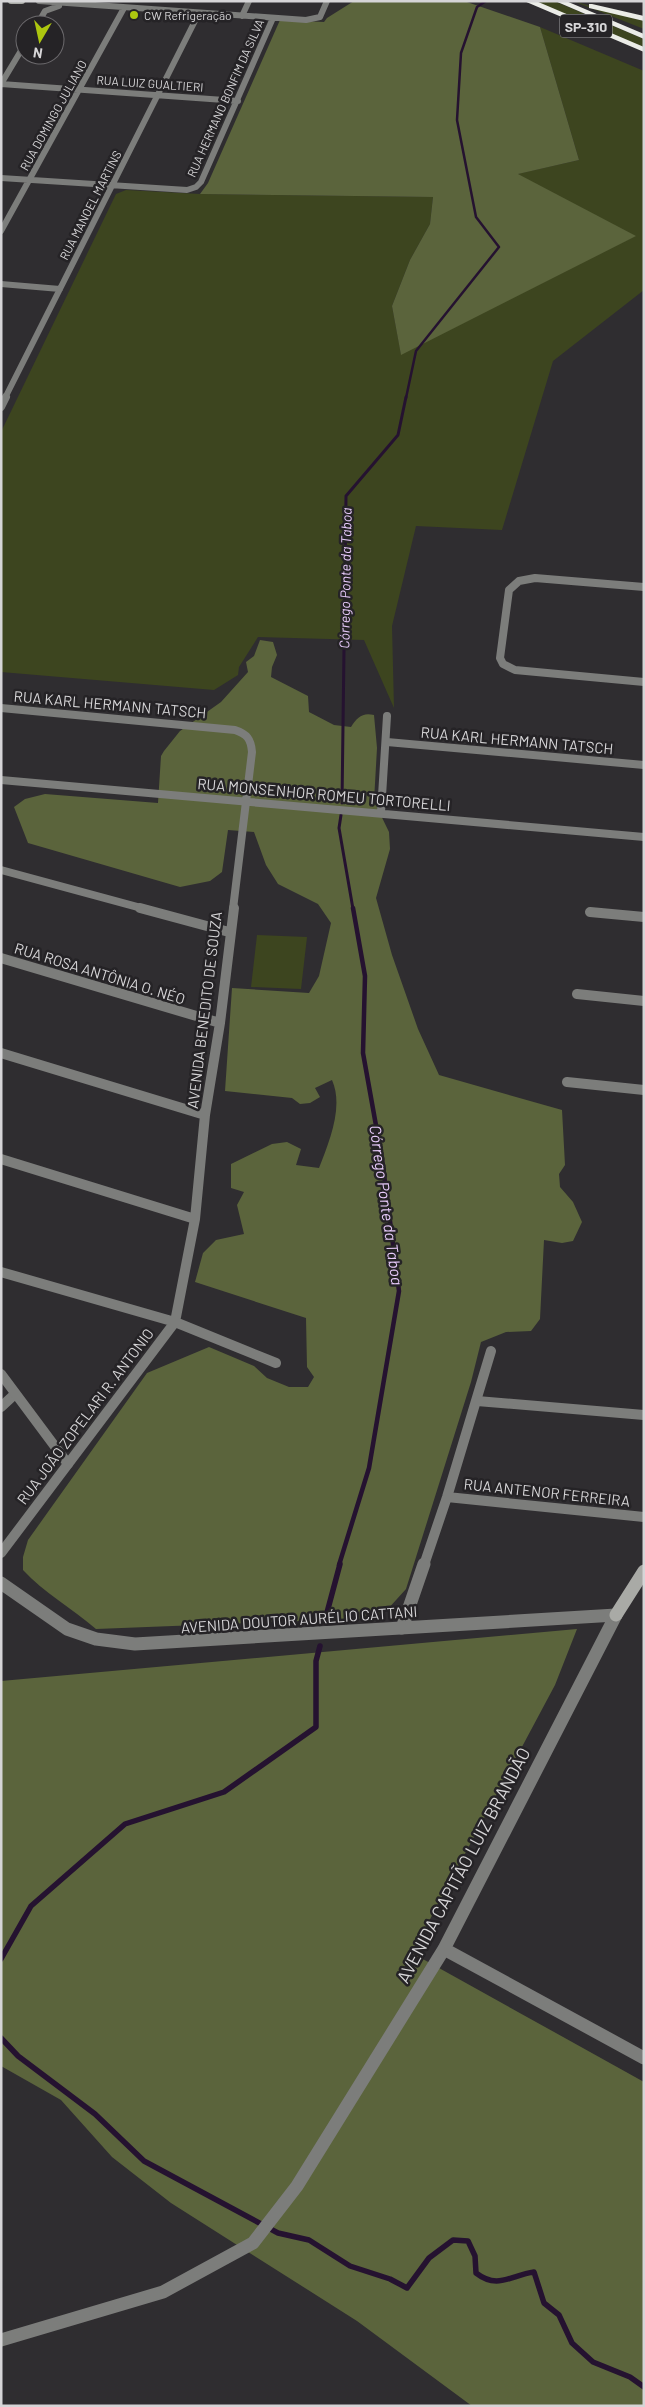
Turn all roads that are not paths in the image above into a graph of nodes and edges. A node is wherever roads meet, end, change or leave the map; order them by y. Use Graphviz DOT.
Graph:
graph roads {
  1 [pos="11,1"];
  2 [pos="22,1"];
  3 [pos="39,1"];
  4 [pos="175,1"];
  5 [pos="249,1"];
  6 [pos="326,1"];
  7 [pos="526,1"];
  8 [pos="559,1"];
  9 [pos="64,4"];
  10 [pos="578,5"];
  11 [pos="124,8"];
  12 [pos="45,11"];
  13 [pos="169,11"];
  14 [pos="199,13"];
  15 [pos="43,15"];
  16 [pos="242,16"];
  17 [pos="273,18"];
  18 [pos="644,19"];
  19 [pos="644,32"];
  20 [pos="644,37"];
  21 [pos="644,50"];
  22 [pos="15,61"];
  23 [pos="1,84"];
  24 [pos="80,90"];
  25 [pos="159,95"];
  26 [pos="238,101"];
  27 [pos="1,178"];
  28 [pos="30,180"];
  29 [pos="112,186"];
  30 [pos="1,231"];
  31 [pos="1,284"];
  32 [pos="60,289"];
  33 [pos="1,407"];
  34 [pos="644,587"];
  35 [pos="644,682"];
  36 [pos="1,708"];
  37 [pos="387,716"];
  38 [pos="216,727"];
  39 [pos="387,742"];
  40 [pos="644,765"];
  41 [pos="1,780"];
  42 [pos="248,801"];
  43 [pos="381,812"];
  44 [pos="644,837"];
  45 [pos="1,870"];
  46 [pos="590,912"];
  47 [pos="644,917"];
  48 [pos="229,932"];
  49 [pos="1,958"];
  50 [pos="577,994"];
  51 [pos="644,1001"];
  52 [pos="220,1023"];
  53 [pos="1,1053"];
  54 [pos="567,1082"];
  55 [pos="644,1090"];
  56 [pos="205,1115"];
  57 [pos="1,1159"];
  58 [pos="195,1219"];
  59 [pos="1,1272"];
  60 [pos="175,1322"];
  61 [pos="491,1351"];
  62 [pos="276,1363"];
  63 [pos="1,1374"];
  64 [pos="16,1394"];
  65 [pos="477,1400"];
  66 [pos="1,1407"];
  67 [pos="644,1415"];
  68 [pos="68,1464"];
  69 [pos="447,1497"];
  70 [pos="644,1517"];
  71 [pos="1,1553"];
  72 [pos="643,1573"];
  73 [pos="1,1583"];
  74 [pos="616,1615"];
  75 [pos="402,1628"];
  76 [pos="444,1948"];
  77 [pos="644,2058"];
  78 [pos="1,2340"];
  1 -- 2 [label="main road"];
  3 -- 9 [label="street"];
  3 -- 12 [label="street"];
  4 -- 13 [label="street"];
  5 -- 16 [label="street"];
  6 -- 17 [label="street"];
  7 -- 21 [label="highway, SP-310"];
  8 -- 10 [label="highway, SP-310"];
  9 -- 11 [label="street"];
  9 -- 12 [label="street"];
  10 -- 18 [label="highway"];
  10 -- 19 [label="highway"];
  10 -- 20 [label="highway, SP-310"];
  11 -- 13 [label="street"];
  11 -- 24 [label="street, RUA DOMINGO JULIANO"];
  12 -- 15 [label="street"];
  13 -- 14 [label="street"];
  14 -- 16 [label="street"];
  14 -- 25 [label="street, RUA MANOEL MARTINS"];
  16 -- 17 [label="street"];
  17 -- 26 [label="street, RUA HERMANO BONFIM DA SILVA"];
  22 -- 23 [label="street"];
  23 -- 24 [label="street, RUA LUIZ GUALTIERI"];
  24 -- 25 [label="street, RUA LUIZ GUALTIERI"];
  24 -- 28 [label="street, RUA DOMINGO JULIANO"];
  25 -- 26 [label="street, RUA LUIZ GUALTIERI"];
  25 -- 29 [label="street, RUA MANOEL MARTINS"];
  26 -- 29 [label="street, RUA HERMANO BONFIM DA SILVA"];
  27 -- 28 [label="street"];
  28 -- 29 [label="street"];
  28 -- 30 [label="street, RUA DOMINGO JULIANO"];
  29 -- 32 [label="street, RUA MANOEL MARTINS"];
  31 -- 32 [label="street"];
  32 -- 33 [label="street, RUA MANOEL MARTINS"];
  34 -- 35 [label="street"];
  36 -- 38 [label="street, RUA KARL HERMANN TATSCH"];
  37 -- 39 [label="street"];
  38 -- 42 [label="street, AVENIDA BENEDITO DE SOUZA"];
  39 -- 40 [label="street, RUA KARL HERMANN TATSCH"];
  39 -- 43 [label="street"];
  41 -- 42 [label="street, RUA MONSENHOR ROMEU TORTORELLI"];
  42 -- 43 [label="street, RUA MONSENHOR ROMEU TORTORELLI"];
  42 -- 48 [label="street, AVENIDA BENEDITO DE SOUZA"];
  43 -- 44 [label="street, RUA MONSENHOR ROMEU TORTORELLI"];
  45 -- 48 [label="street"];
  46 -- 47 [label="street"];
  48 -- 52 [label="street, AVENIDA BENEDITO DE SOUZA"];
  49 -- 52 [label="street, RUA ROSA ANTÔNIA O. NÉO"];
  50 -- 51 [label="street"];
  52 -- 56 [label="street, AVENIDA BENEDITO DE SOUZA"];
  53 -- 56 [label="street"];
  54 -- 55 [label="street"];
  56 -- 58 [label="street, AVENIDA BENEDITO DE SOUZA"];
  57 -- 58 [label="street"];
  58 -- 60 [label="street, AVENIDA BENEDITO DE SOUZA"];
  59 -- 60 [label="street"];
  60 -- 62 [label="street"];
  60 -- 68 [label="street, RUA JOÃO ZOPELARI R. ANTONIO"];
  61 -- 65 [label="street"];
  63 -- 64 [label="street"];
  64 -- 66 [label="street"];
  64 -- 68 [label="street"];
  65 -- 67 [label="street"];
  65 -- 69 [label="street"];
  68 -- 71 [label="street, RUA JOÃO ZOPELARI R. ANTONIO"];
  69 -- 70 [label="street, RUA ANTENOR FERREIRA"];
  69 -- 75 [label="street"];
  72 -- 74 [label="main road, AVENIDA CAPITÃO LUIZ BRANDÃO"];
  73 -- 75 [label="street, AVENIDA DOUTOR AURÉLIO CATTANI"];
  74 -- 75 [label="street, AVENIDA DOUTOR AURÉLIO CATTANI"];
  74 -- 76 [label="street, AVENIDA CAPITÃO LUIZ BRANDÃO"];
  76 -- 77 [label="street"];
  76 -- 78 [label="street, AVENIDA CAPITÃO LUIZ BRANDÃO"];
}
